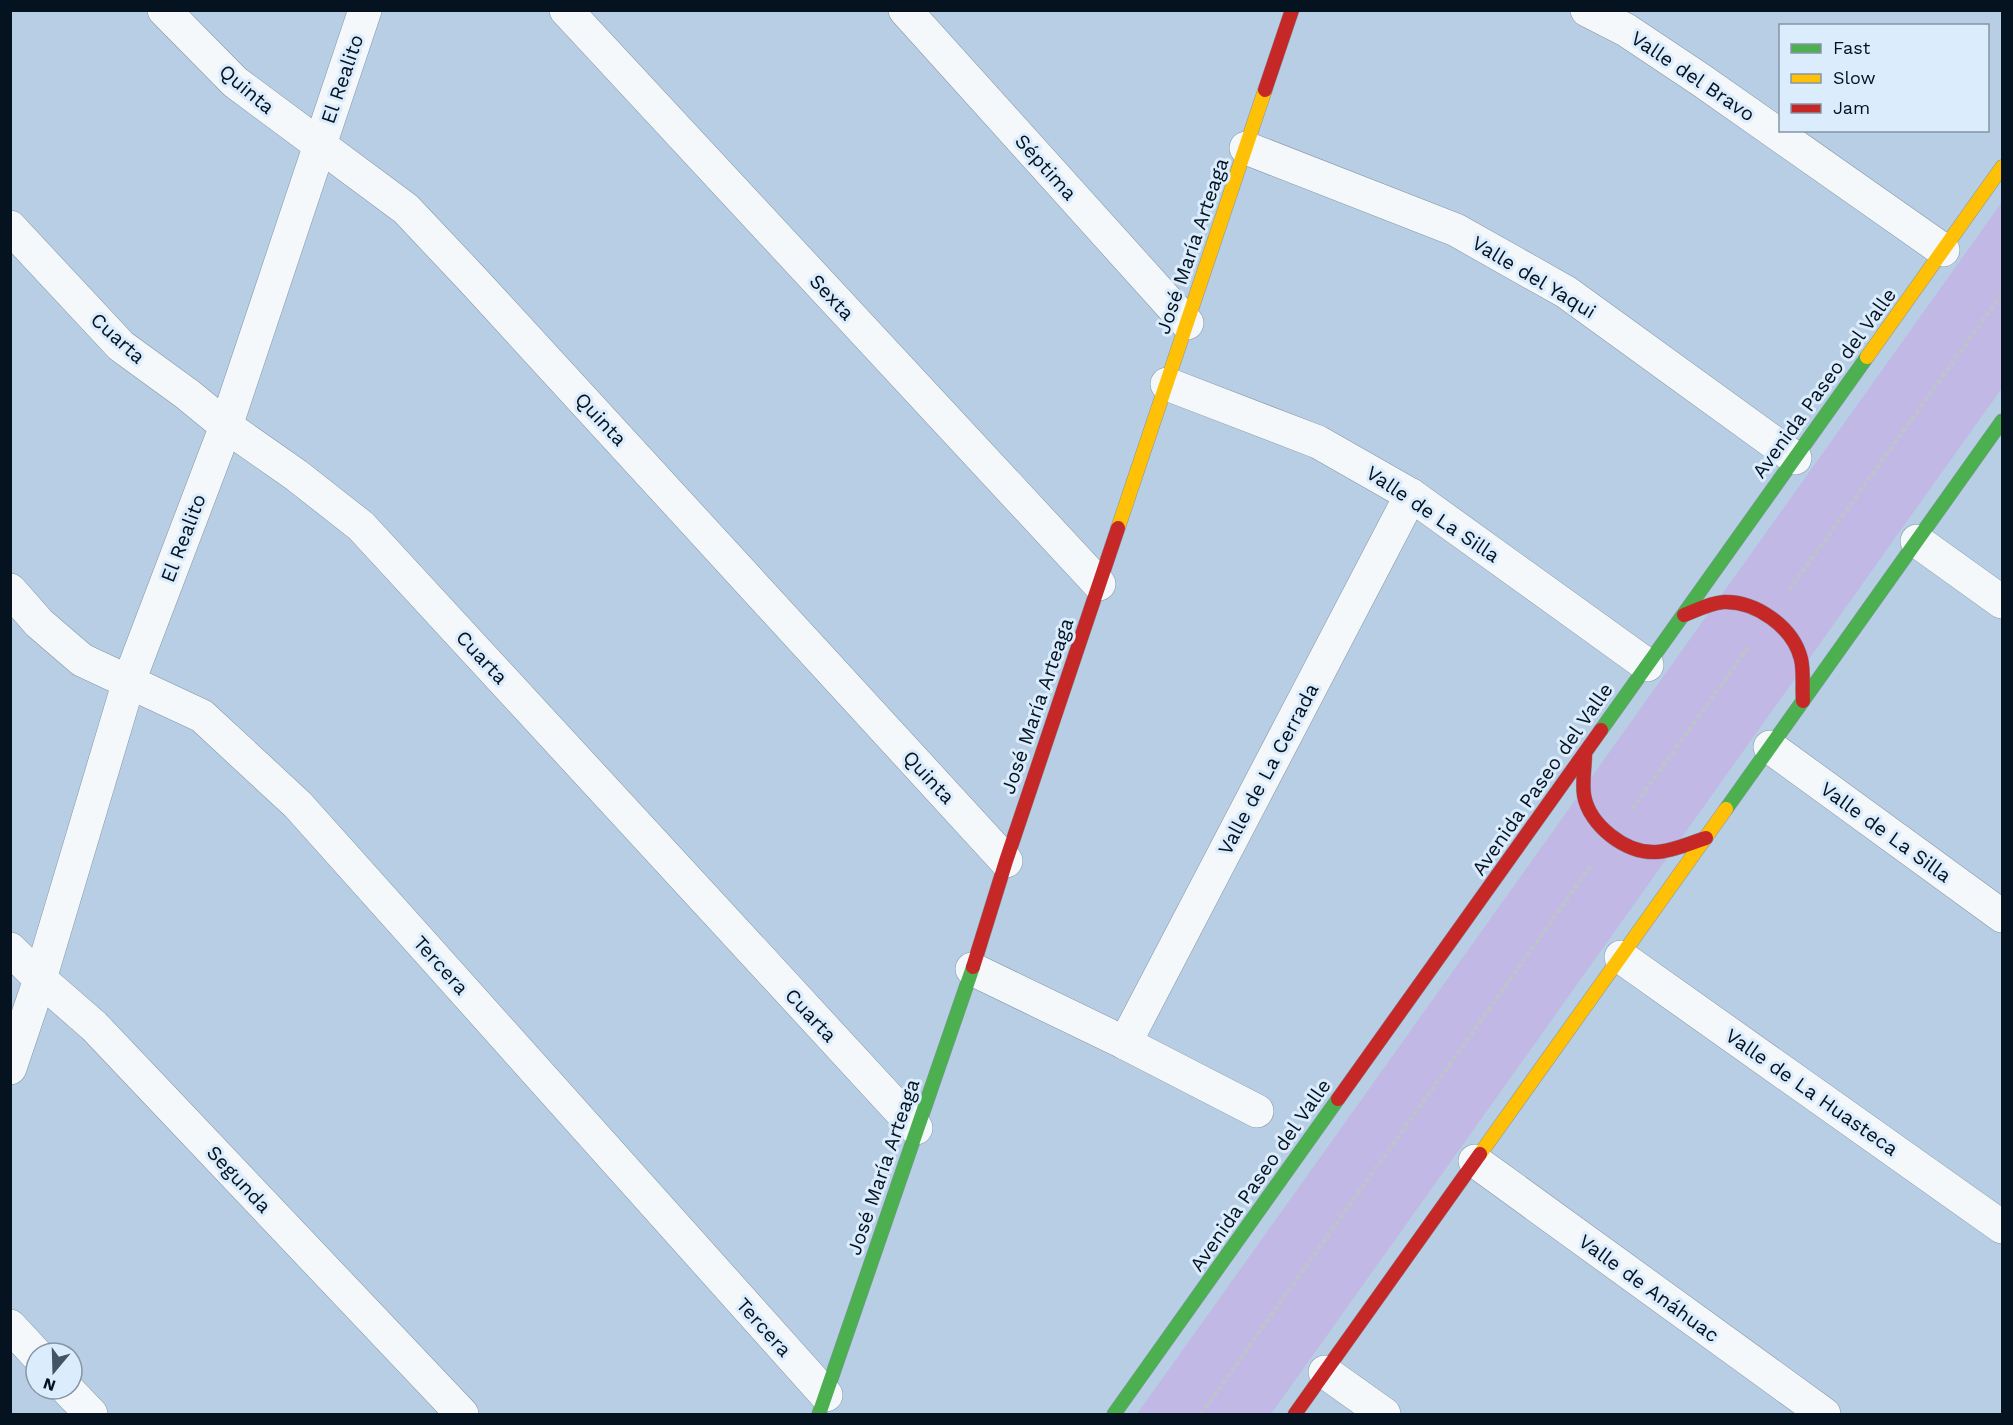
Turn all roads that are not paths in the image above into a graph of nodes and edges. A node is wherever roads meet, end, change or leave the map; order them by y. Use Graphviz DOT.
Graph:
graph roads {
  1 [pos="164,10"];
  2 [pos="365,10"];
  3 [pos="566,10"];
  4 [pos="904,10"];
  5 [pos="1587,10"];
  6 [pos="1289,12"];
  7 [pos="320,147"];
  8 [pos="1246,148"];
  9 [pos="2002,167"];
  10 [pos="10,227"];
  11 [pos="1943,250"];
  12 [pos="1187,323"];
  13 [pos="1167,384"];
  14 [pos="2002,421"];
  15 [pos="226,426"];
  16 [pos="1795,458"];
  17 [pos="1411,495"];
  18 [pos="1917,541"];
  19 [pos="1099,584"];
  20 [pos="10,590"];
  21 [pos="2002,603"];
  22 [pos="1684,615"];
  23 [pos="1647,665"];
  24 [pos="129,681"];
  25 [pos="1803,701"];
  26 [pos="1770,747"];
  27 [pos="1585,753"];
  28 [pos="1706,838"];
  29 [pos="1006,861"];
  30 [pos="2002,916"];
  31 [pos="10,949"];
  32 [pos="1621,957"];
  33 [pos="972,969"];
  34 [pos="40,979"];
  35 [pos="1125,1043"];
  36 [pos="10,1068"];
  37 [pos="1257,1111"];
  38 [pos="916,1128"];
  39 [pos="1475,1161"];
  40 [pos="2002,1227"];
  41 [pos="10,1326"];
  42 [pos="24,1341"];
  43 [pos="1325,1372"];
  44 [pos="1143,1373"];
  45 [pos="78,1401"];
  46 [pos="1141,1404"];
  47 [pos="823,1405"];
  48 [pos="90,1414"];
  49 [pos="462,1414"];
  50 [pos="1114,1414"];
  51 [pos="1295,1414"];
  52 [pos="1384,1414"];
  53 [pos="1824,1414"];
  1 -- 7 [label="street, Quinta"];
  2 -- 7 [label="street, El Realito"];
  3 -- 19 [label="street, Sexta"];
  4 -- 12 [label="street, Séptima"];
  5 -- 11 [label="street, Valle del Bravo"];
  6 -- 8 [label="street, José María Arteaga"];
  7 -- 15 [label="street, El Realito"];
  7 -- 29 [label="street, Quinta"];
  8 -- 12 [label="street, José María Arteaga"];
  8 -- 16 [label="street, Valle del Yaqui"];
  9 -- 11 [label="street, Avenida Paseo del Valle"];
  10 -- 15 [label="street, Cuarta"];
  11 -- 16 [label="street, Avenida Paseo del Valle"];
  12 -- 13 [label="street, José María Arteaga"];
  13 -- 17 [label="street, Valle de La Silla"];
  13 -- 19 [label="street, José María Arteaga"];
  14 -- 18 [label="street"];
  15 -- 24 [label="street, El Realito"];
  15 -- 38 [label="street, Cuarta"];
  16 -- 22 [label="street, Avenida Paseo del Valle"];
  17 -- 23 [label="street, Valle de La Silla"];
  17 -- 35 [label="street, Valle de La Cerrada"];
  18 -- 21 [label="street"];
  18 -- 25 [label="street"];
  19 -- 29 [label="street, José María Arteaga"];
  20 -- 24 [label="street, Tercera"];
  22 -- 23 [label="street, Avenida Paseo del Valle"];
  22 -- 25 [label="street"];
  23 -- 27 [label="street, Avenida Paseo del Valle"];
  24 -- 34 [label="street, El Realito"];
  24 -- 47 [label="street, Tercera"];
  25 -- 26 [label="street"];
  26 -- 28 [label="street"];
  26 -- 30 [label="street, Valle de La Silla"];
  27 -- 28 [label="street"];
  27 -- 44 [label="street, Avenida Paseo del Valle"];
  28 -- 32 [label="street"];
  29 -- 33 [label="street, José María Arteaga"];
  31 -- 34 [label="street, Segunda"];
  32 -- 39 [label="street"];
  32 -- 40 [label="street, Valle de La Huasteca"];
  33 -- 35 [label="street"];
  33 -- 38 [label="street, José María Arteaga"];
  34 -- 36 [label="street, El Realito"];
  34 -- 49 [label="street, Segunda"];
  35 -- 37 [label="street"];
  38 -- 47 [label="street, José María Arteaga"];
  39 -- 43 [label="street"];
  39 -- 53 [label="street, Valle de Anáhuac"];
  41 -- 42 [label="street"];
  43 -- 51 [label="street"];
  43 -- 52 [label="street"];
  44 -- 46 [label="street"];
  44 -- 50 [label="street, Avenida Paseo del Valle"];
  45 -- 48 [label="street"];
}
